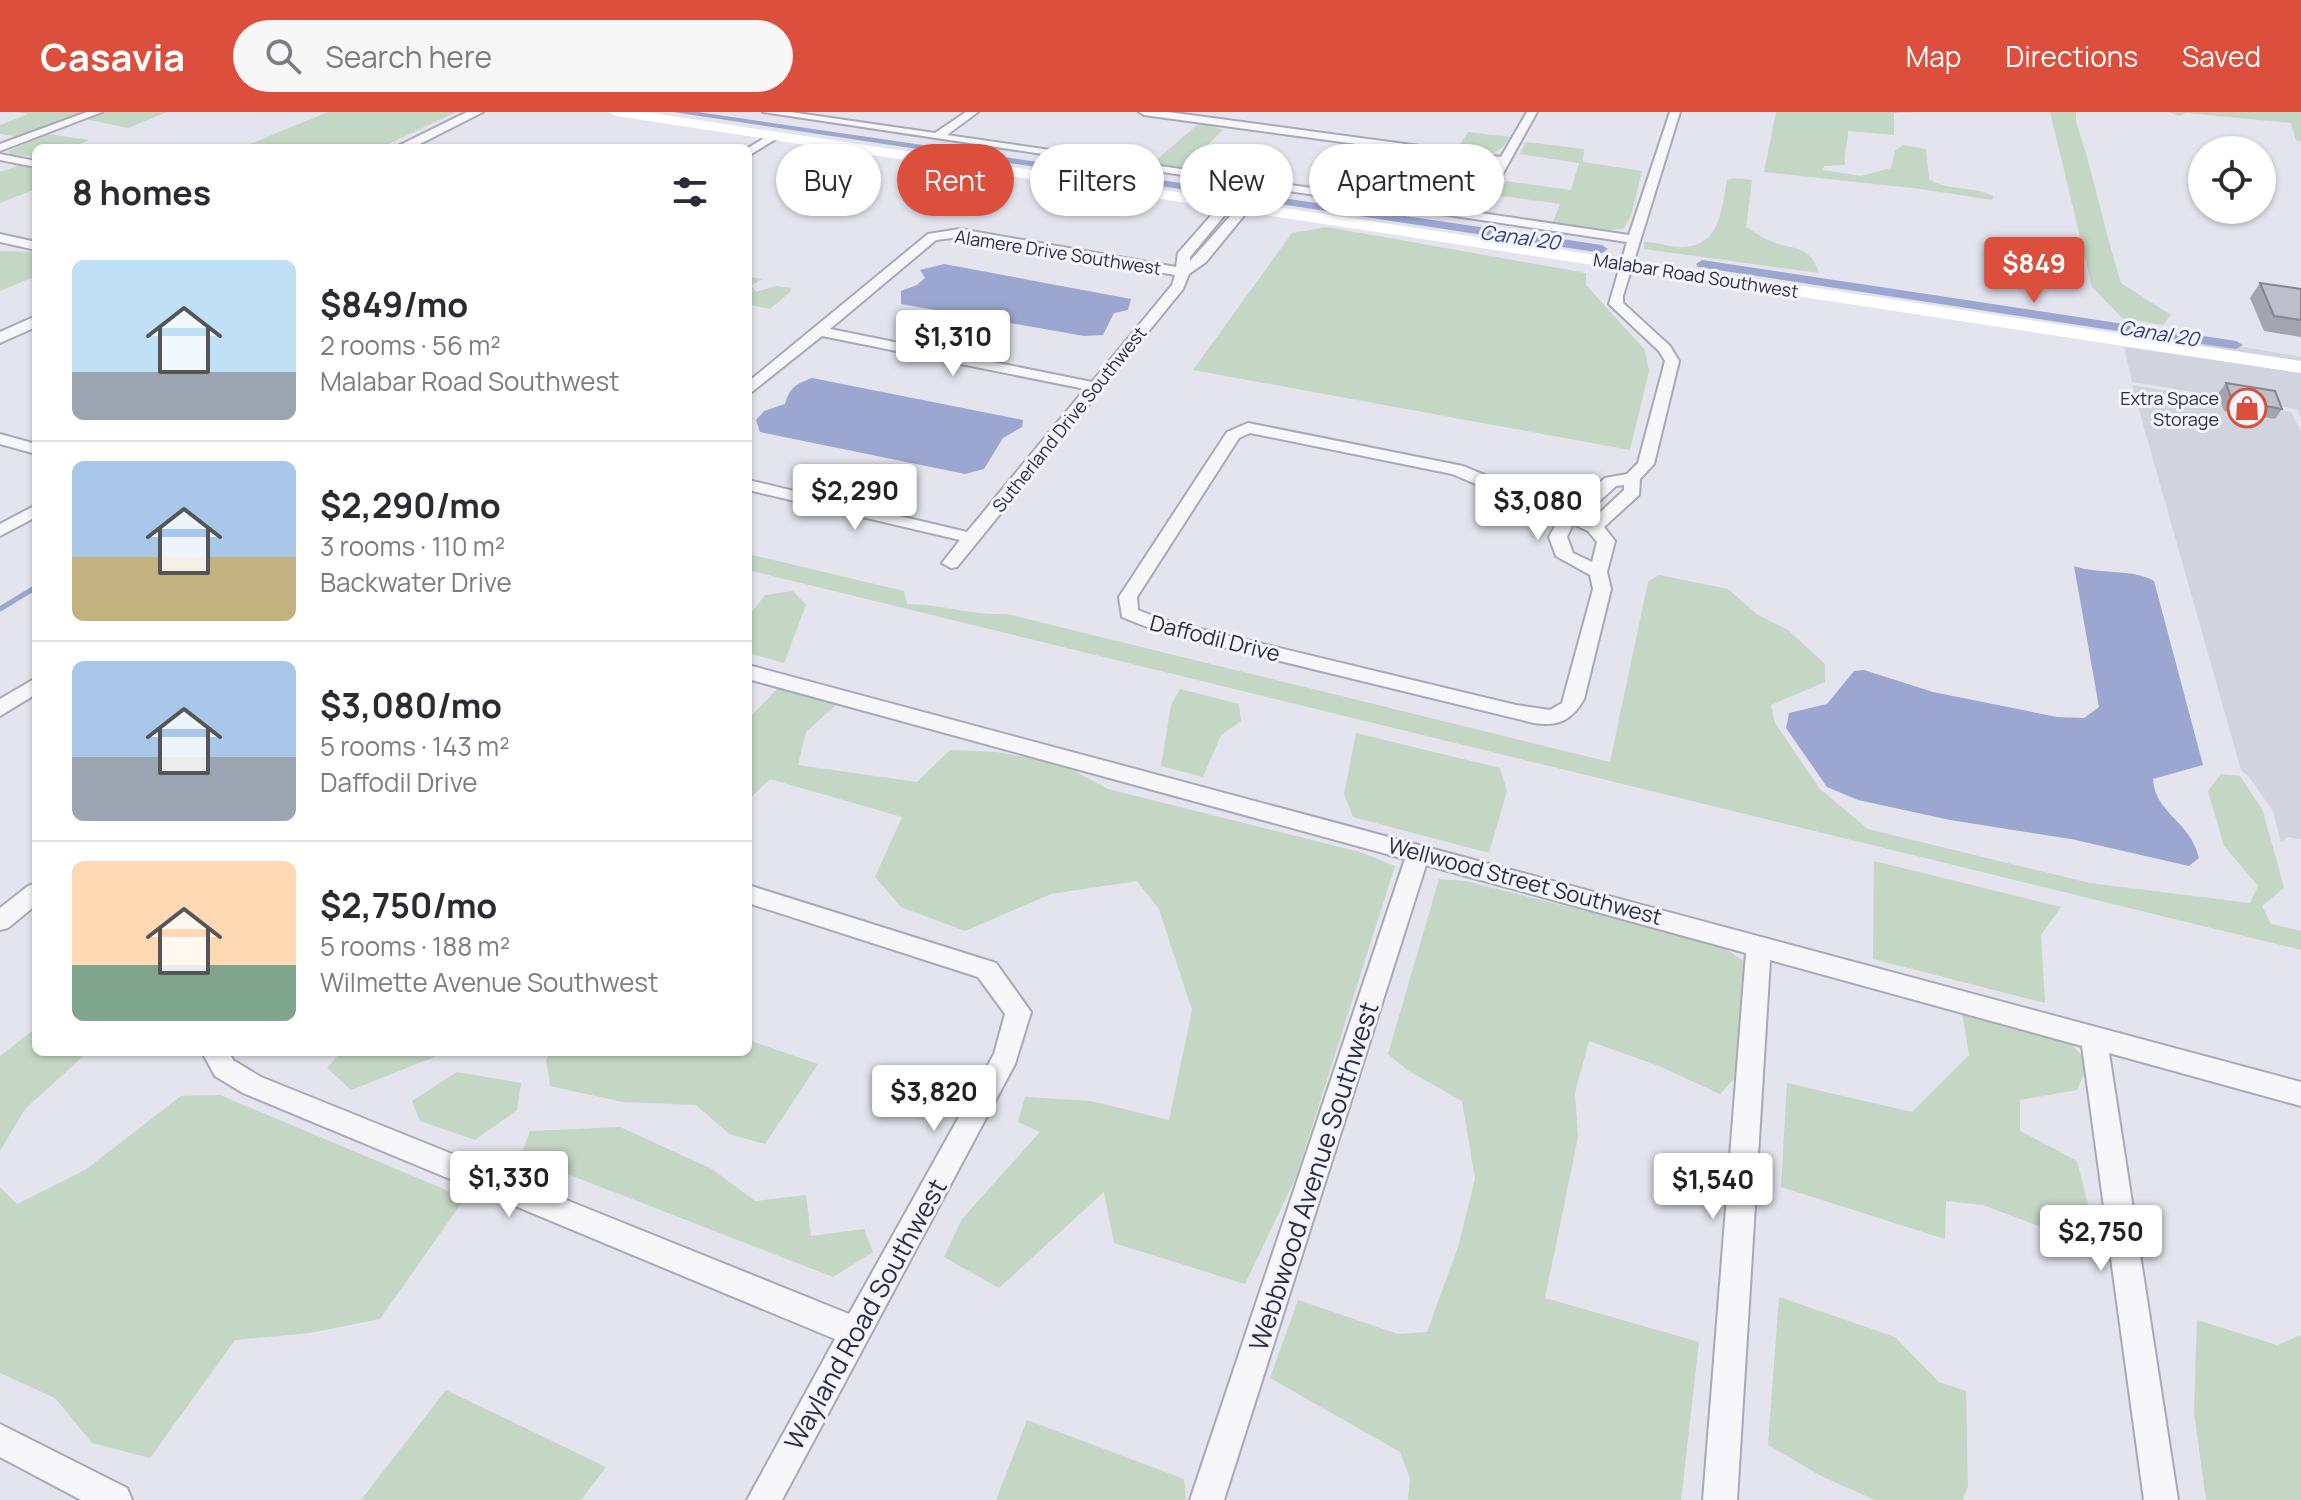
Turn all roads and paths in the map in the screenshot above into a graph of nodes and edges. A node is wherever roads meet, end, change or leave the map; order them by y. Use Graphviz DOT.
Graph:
graph roads {
  1 [pos="97,112"];
  2 [pos="477,112"];
  3 [pos="616,112"];
  4 [pos="768,112"];
  5 [pos="830,112"];
  6 [pos="973,112"];
  7 [pos="1144,112"];
  8 [pos="1675,112"];
  9 [pos="1528,113"];
  10 [pos="818,119"];
  11 [pos="775,136"];
  12 [pos="937,137"];
  13 [pos="409,144"];
  14 [pos="0,148"];
  15 [pos="752,150"];
  16 [pos="0,157"];
  17 [pos="1505,161"];
  18 [pos="32,163"];
  19 [pos="1309,191"];
  20 [pos="1180,197"];
  21 [pos="1293,215"];
  22 [pos="1229,216"];
  23 [pos="1481,216"];
  24 [pos="0,238"];
  25 [pos="1632,239"];
  26 [pos="32,245"];
  27 [pos="1626,265"];
  28 [pos="1183,272"];
  29 [pos="32,323"];
  30 [pos="818,331"];
  31 [pos="0,338"];
  32 [pos="2301,367"];
  33 [pos="752,387"];
  34 [pos="1096,387"];
  35 [pos="0,439"];
  36 [pos="32,448"];
  37 [pos="1632,478"];
  38 [pos="752,486"];
  39 [pos="32,512"];
  40 [pos="1569,517"];
  41 [pos="1594,527"];
  42 [pos="0,531"];
  43 [pos="972,538"];
  44 [pos="951,563"];
  45 [pos="1598,572"];
  46 [pos="752,673"];
  47 [pos="32,688"];
  48 [pos="0,709"];
  49 [pos="1419,852"];
  50 [pos="32,895"];
  51 [pos="752,895"];
  52 [pos="0,921"];
  53 [pos="1759,945"];
  54 [pos="2094,1038"];
  55 [pos="217,1056"];
  56 [pos="2301,1094"];
  57 [pos="855,1332"];
  58 [pos="0,1440"];
  59 [pos="115,1500"];
  60 [pos="764,1500"];
  61 [pos="1207,1500"];
  62 [pos="1720,1500"];
  63 [pos="2161,1500"];
  1 -- 14 [label="street"];
  2 -- 13 [label="street"];
  3 -- 11 [label="main road, Malabar Road Southwest"];
  4 -- 10 [label="street"];
  5 -- 10 [label="street"];
  6 -- 12 [label="street"];
  7 -- 17 [label="street"];
  8 -- 25 [label="street"];
  9 -- 17 [label="street"];
  10 -- 12 [label="street"];
  11 -- 15 [label="street"];
  11 -- 20 [label="main road, Malabar Road Southwest"];
  12 -- 19 [label="street"];
  16 -- 18 [label="street"];
  21 -- 27 [label="main road, Malabar Road Southwest"];
  22 -- 28 [label="street, Sutherland Drive Southwest"];
  23 -- 25 [label="street"];
  24 -- 26 [label="street"];
  25 -- 27 [label="street"];
  27 -- 32 [label="main road, Malabar Road Southwest"];
  27 -- 37 [label="street"];
  28 -- 30 [label="street, Alamere Drive Southwest"];
  28 -- 34 [label="street, Sutherland Drive Southwest"];
  29 -- 31 [label="street"];
  30 -- 33 [label="street, Alamere Drive Southwest"];
  30 -- 34 [label="street"];
  34 -- 43 [label="street, Sutherland Drive Southwest"];
  35 -- 36 [label="street"];
  37 -- 40 [label="street"];
  37 -- 41 [label="street"];
  38 -- 43 [label="street"];
  39 -- 42 [label="street"];
  40 -- 41 [label="street, Daffodil Drive"];
  40 -- 45 [label="street"];
  40 -- 45 [label="street, Daffodil Drive"];
  41 -- 45 [label="street, Daffodil Drive"];
  43 -- 44 [label="street, Sutherland Drive Southwest"];
  46 -- 49 [label="street, Wellwood Street Southwest"];
  47 -- 48 [label="street"];
  49 -- 53 [label="street, Wellwood Street Southwest"];
  49 -- 61 [label="street, Webbwood Avenue Southwest"];
  50 -- 52 [label="street"];
  51 -- 57 [label="street, Wayland Road Southwest"];
  53 -- 54 [label="street, Wellwood Street Southwest"];
  53 -- 62 [label="street"];
  54 -- 56 [label="street, Wellwood Street Southwest"];
  54 -- 63 [label="street"];
  55 -- 57 [label="street"];
  57 -- 60 [label="street, Wayland Road Southwest"];
  58 -- 59 [label="street"];
}
